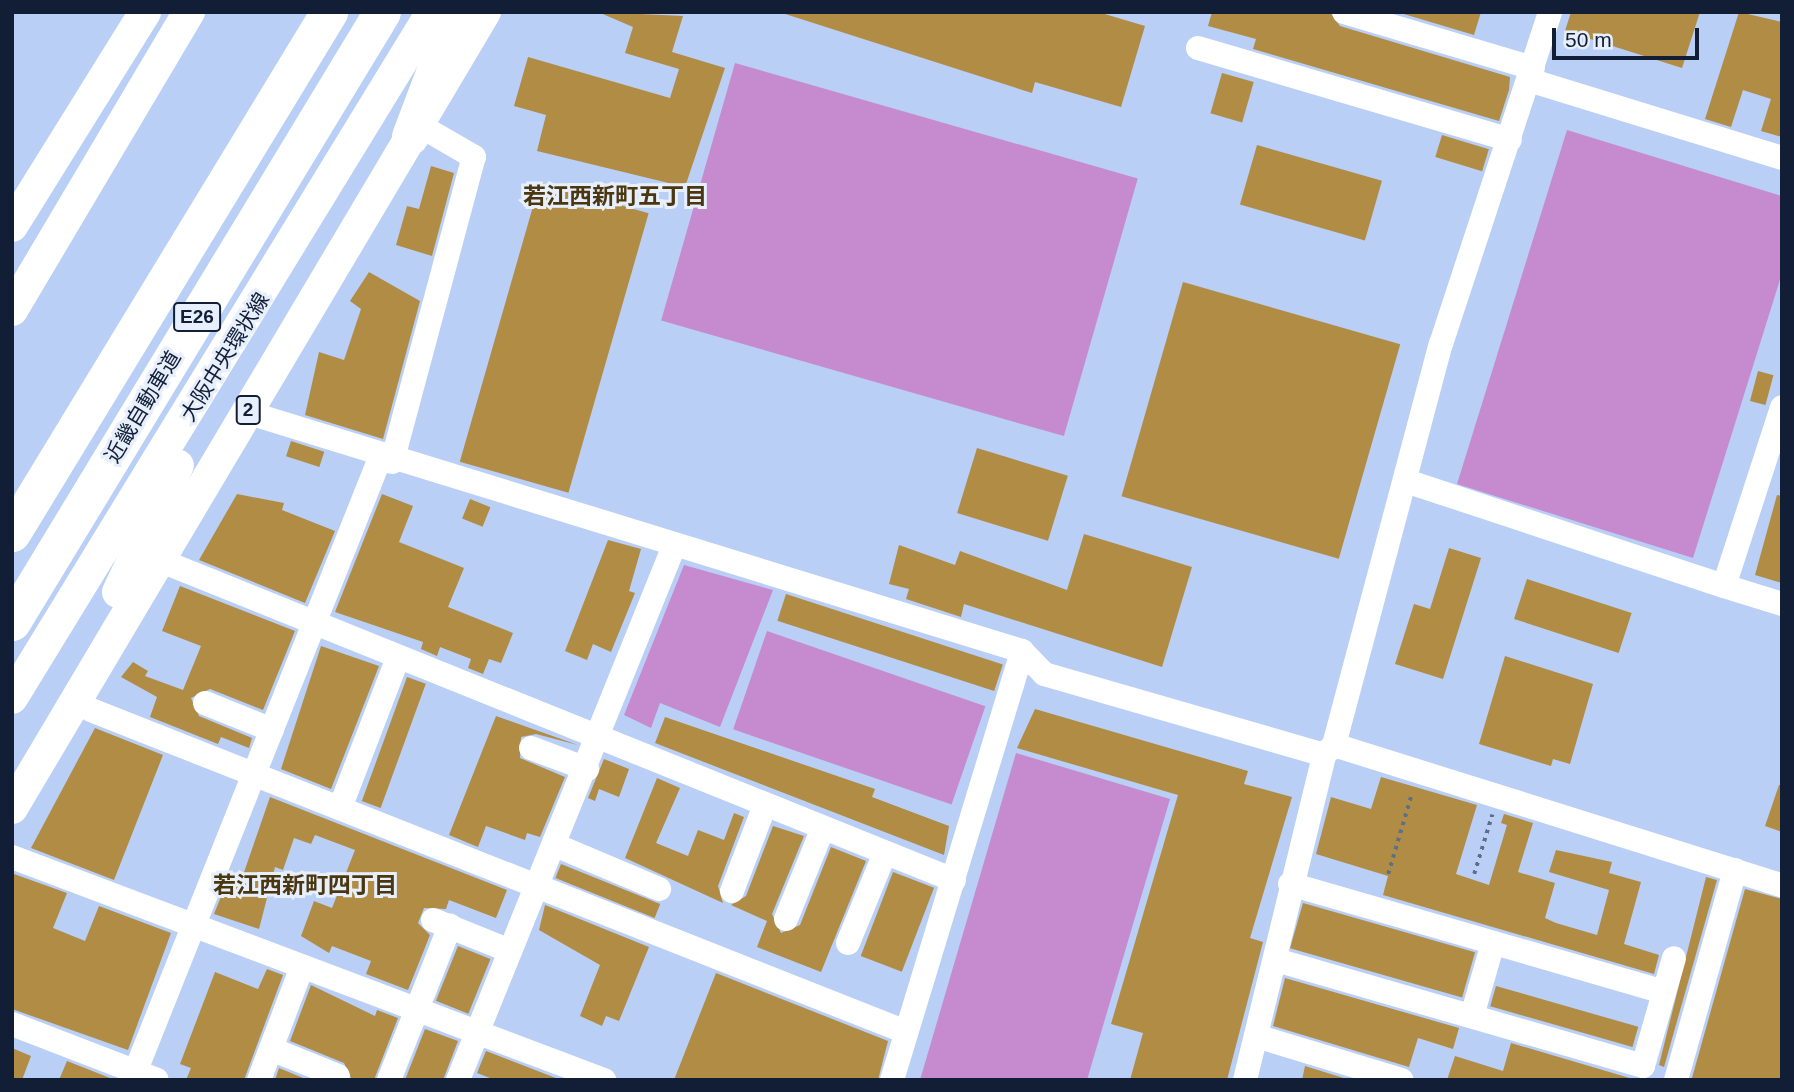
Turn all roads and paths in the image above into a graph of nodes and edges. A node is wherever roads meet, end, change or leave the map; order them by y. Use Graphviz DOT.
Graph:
graph roads {
  1 [pos="145,12"];
  2 [pos="189,12"];
  3 [pos="329,12"];
  4 [pos="382,12"];
  5 [pos="432,12"];
  6 [pos="457,12"];
  7 [pos="485,12"];
  8 [pos="1345,12"];
  9 [pos="1550,12"];
  10 [pos="1198,48"];
  11 [pos="1531,74"];
  12 [pos="413,130"];
  13 [pos="1510,140"];
  14 [pos="1782,158"];
  15 [pos="12,226"];
  16 [pos="12,310"];
  17 [pos="234,343"];
  18 [pos="1782,407"];
  19 [pos="246,412"];
  20 [pos="386,460"];
  21 [pos="1406,481"];
  22 [pos="12,533"];
  23 [pos="674,546"];
  24 [pos="159,560"];
  25 [pos="1724,586"];
  26 [pos="1782,604"];
  27 [pos="12,622"];
  28 [pos="314,624"];
  29 [pos="1022,651"];
  30 [pos="398,658"];
  31 [pos="12,698"];
  32 [pos="205,703"];
  33 [pos="90,710"];
  34 [pos="272,730"];
  35 [pos="52,732"];
  36 [pos="600,740"];
  37 [pos="531,748"];
  38 [pos="1329,750"];
  39 [pos="587,769"];
  40 [pos="1419,772"];
  41 [pos="254,774"];
  42 [pos="1497,796"];
  43 [pos="765,805"];
  44 [pos="12,808"];
  45 [pos="340,808"];
  46 [pos="823,828"];
  47 [pos="555,845"];
  48 [pos="885,853"];
  49 [pos="12,857"];
  50 [pos="1735,870"];
  51 [pos="1388,874"];
  52 [pos="1474,874"];
  53 [pos="954,880"];
  54 [pos="538,884"];
  55 [pos="1290,884"];
  56 [pos="1782,885"];
  57 [pos="659,889"];
  58 [pos="732,891"];
  59 [pos="786,919"];
  60 [pos="194,928"];
  61 [pos="848,943"];
  62 [pos="1493,943"];
  63 [pos="510,950"];
  64 [pos="1674,958"];
  65 [pos="1276,960"];
  66 [pos="302,968"];
  67 [pos="1664,992"];
  68 [pos="415,1009"];
  69 [pos="1472,1016"];
  70 [pos="12,1024"];
  71 [pos="476,1031"];
  72 [pos="906,1032"];
  73 [pos="1256,1036"];
  74 [pos="271,1049"];
  75 [pos="576,1075"];
  76 [pos="338,1076"];
  77 [pos="142,1077"];
  78 [pos="460,1079"];
  79 [pos="1247,1079"];
  80 [pos="259,1080"];
  81 [pos="389,1080"];
  82 [pos="604,1080"];
  83 [pos="892,1080"];
  84 [pos="1402,1080"];
  85 [pos="1676,1080"];
  1 -- 15 [label="main road"];
  2 -- 16 [label="main road"];
  3 -- 22 [label="highway, E26"];
  4 -- 27 [label="highway, 近畿自動車道 / E26"];
  5 -- 17 [label="main road, 大阪中央環状線 / 2"];
  6 -- 12 [label="highway"];
  7 -- 12 [label="main road, 2"];
  8 -- 11 [label="street"];
  9 -- 11 [label="street"];
  10 -- 13 [label="street"];
  11 -- 13 [label="street"];
  11 -- 14 [label="street"];
  12 -- 19 [label="main road, 2"];
  12 -- 20 [label="street"];
  13 -- 21 [label="street"];
  17 -- 31 [label="main road, 大阪中央環状線 / 2"];
  17 -- 35 [label="main road"];
  18 -- 25 [label="street"];
  19 -- 20 [label="street"];
  19 -- 24 [label="main road, 2"];
  20 -- 23 [label="street"];
  20 -- 28 [label="street"];
  21 -- 25 [label="street"];
  21 -- 38 [label="street"];
  23 -- 29 [label="street"];
  23 -- 36 [label="street"];
  24 -- 28 [label="street"];
  24 -- 35 [label="main road, 2"];
  25 -- 26 [label="street"];
  28 -- 30 [label="street"];
  28 -- 34 [label="street"];
  29 -- 38 [label="street"];
  29 -- 53 [label="street"];
  30 -- 36 [label="street"];
  30 -- 45 [label="street"];
  32 -- 34 [label="street"];
  33 -- 41 [label="street"];
  34 -- 41 [label="street"];
  35 -- 44 [label="main road, 2"];
  36 -- 39 [label="street"];
  36 -- 43 [label="street"];
  37 -- 39 [label="street"];
  38 -- 40 [label="street"];
  38 -- 55 [label="street"];
  39 -- 47 [label="street"];
  40 -- 42 [label="street"];
  40 -- 51 [label="path"];
  41 -- 45 [label="street"];
  41 -- 60 [label="street"];
  42 -- 50 [label="street"];
  42 -- 52 [label="path"];
  43 -- 46 [label="street"];
  43 -- 58 [label="street"];
  45 -- 54 [label="street"];
  46 -- 48 [label="street"];
  46 -- 59 [label="street"];
  47 -- 54 [label="street"];
  47 -- 57 [label="street"];
  48 -- 53 [label="street"];
  48 -- 61 [label="street"];
  49 -- 60 [label="street"];
  50 -- 56 [label="street"];
  50 -- 85 [label="street"];
  53 -- 72 [label="street"];
  54 -- 63 [label="street"];
  54 -- 72 [label="street"];
  55 -- 62 [label="street"];
  55 -- 65 [label="street"];
  60 -- 66 [label="street"];
  60 -- 77 [label="street"];
  62 -- 67 [label="street"];
  62 -- 69 [label="street"];
  63 -- 68 [label="street"];
  63 -- 71 [label="street"];
  64 -- 67 [label="street"];
  65 -- 69 [label="street"];
  65 -- 73 [label="street"];
  66 -- 68 [label="street"];
  66 -- 74 [label="street"];
  67 -- 69 [label="street"];
  68 -- 71 [label="street"];
  68 -- 81 [label="street"];
  70 -- 77 [label="street"];
  71 -- 75 [label="street"];
  71 -- 78 [label="street"];
  72 -- 83 [label="street"];
  73 -- 79 [label="street"];
  73 -- 84 [label="street"];
  74 -- 76 [label="street"];
  74 -- 80 [label="street"];
  75 -- 82 [label="street"];
}
